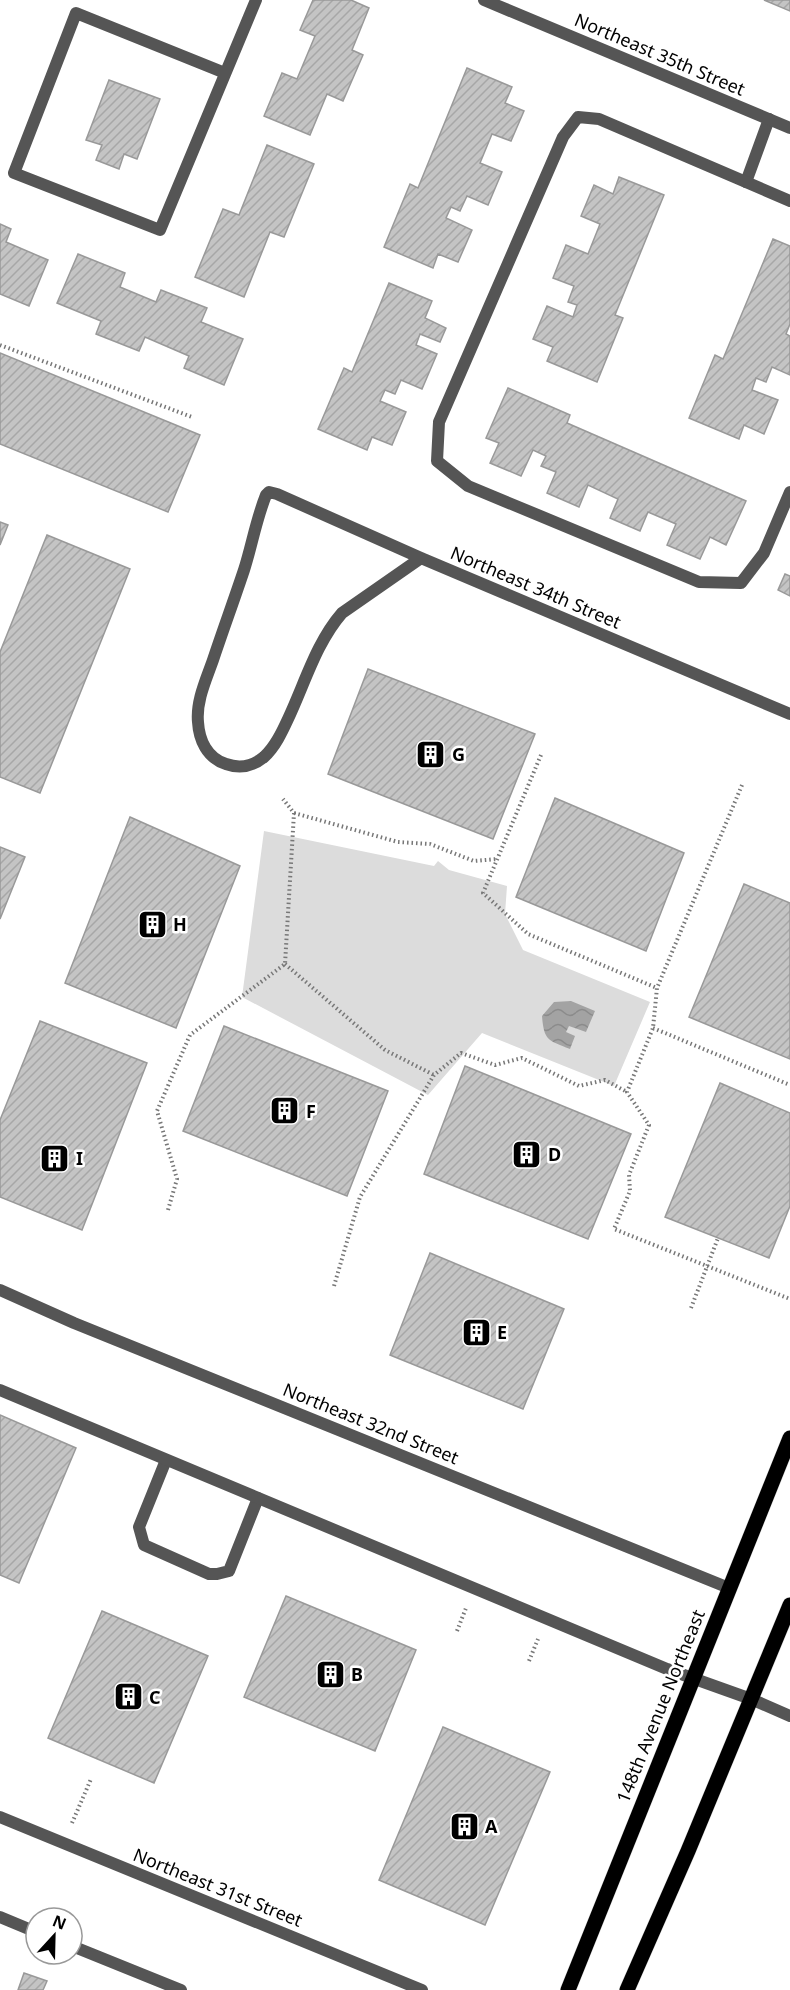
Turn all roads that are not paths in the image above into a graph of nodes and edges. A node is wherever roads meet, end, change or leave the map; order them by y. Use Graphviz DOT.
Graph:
graph roads {
  1 [pos="256,0"];
  2 [pos="484,0"];
  3 [pos="225,73"];
  4 [pos="768,119"];
  5 [pos="790,128"];
  6 [pos="746,182"];
  7 [pos="790,201"];
  8 [pos="790,492"];
  9 [pos="421,558"];
  10 [pos="790,714"];
  11 [pos="0,1290"];
  12 [pos="0,1390"];
  13 [pos="790,1438"];
  14 [pos="166,1460"];
  15 [pos="258,1498"];
  16 [pos="729,1588"];
  17 [pos="790,1605"];
  18 [pos="692,1679"];
  19 [pos="751,1699"];
  20 [pos="790,1716"];
  21 [pos="0,1817"];
  22 [pos="0,1917"];
  23 [pos="24,1927"];
  24 [pos="84,1952"];
  25 [pos="180,1990"];
  26 [pos="422,1990"];
  27 [pos="568,1990"];
  28 [pos="627,1990"];
  1 -- 3 [label="street"];
  2 -- 4 [label="street, Northeast 35th Street"];
  3 -- 3 [label="street"];
  4 -- 5 [label="street, Northeast 35th Street"];
  4 -- 6 [label="street"];
  6 -- 7 [label="street"];
  6 -- 8 [label="street"];
  9 -- 9 [label="street, Northeast 34th Street"];
  9 -- 10 [label="street, Northeast 34th Street"];
  11 -- 16 [label="street, Northeast 32nd Street"];
  12 -- 14 [label="street"];
  13 -- 16 [label="main road, 148th Avenue Northeast"];
  14 -- 15 [label="street"];
  14 -- 15 [label="street"];
  15 -- 18 [label="street"];
  16 -- 18 [label="main road, 148th Avenue Northeast"];
  17 -- 19 [label="main road"];
  18 -- 19 [label="street"];
  18 -- 27 [label="main road, 148th Avenue Northeast"];
  19 -- 20 [label="street"];
  19 -- 28 [label="main road"];
  21 -- 26 [label="street, Northeast 31st Street"];
  22 -- 23 [label="street"];
  24 -- 25 [label="street"];
}
